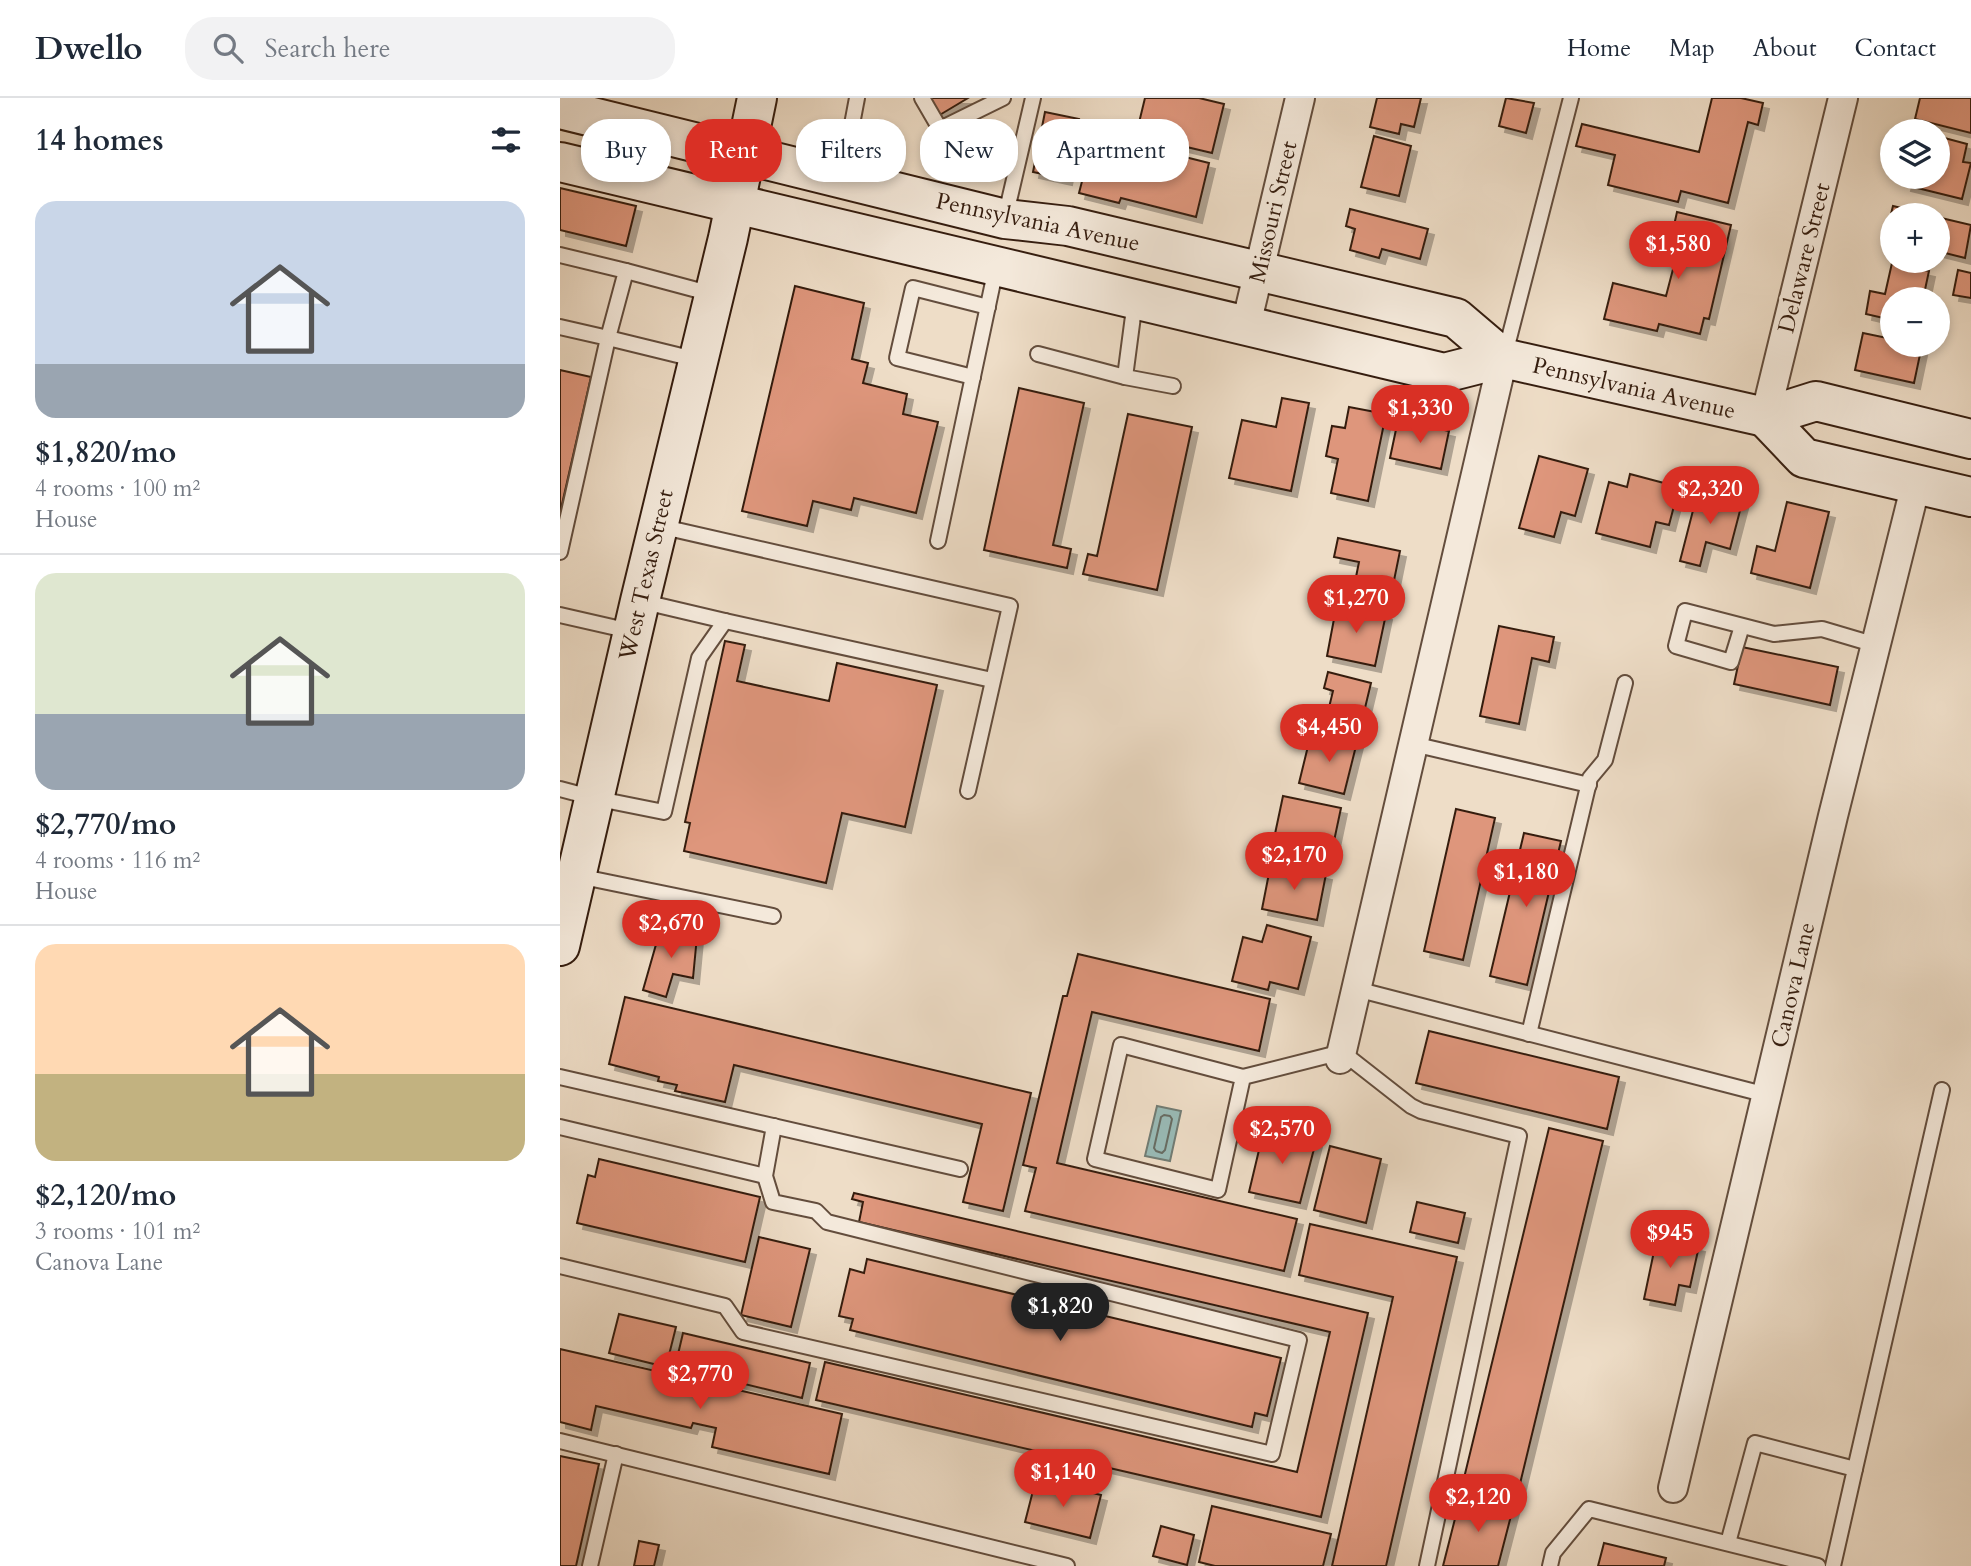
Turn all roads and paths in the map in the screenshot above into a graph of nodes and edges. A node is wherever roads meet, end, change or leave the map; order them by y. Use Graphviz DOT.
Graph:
graph roads {
  1 [pos="757,98"];
  2 [pos="857,98"];
  3 [pos="922,98"];
  4 [pos="1003,98"];
  5 [pos="1033,98"];
  6 [pos="1300,98"];
  7 [pos="1571,98"];
  8 [pos="1843,98"];
  9 [pos="560,109"];
  10 [pos="753,119"];
  11 [pos="853,119"];
  12 [pos="685,140"];
  13 [pos="560,162"];
  14 [pos="739,182"];
  15 [pos="857,182"];
  16 [pos="734,204"];
  17 [pos="1005,219"];
  18 [pos="560,255"];
  19 [pos="996,267"];
  20 [pos="1259,270"];
  21 [pos="626,271"];
  22 [pos="715,294"];
  23 [pos="1135,300"];
  24 [pos="988,307"];
  25 [pos="1246,325"];
  26 [pos="560,327"];
  27 [pos="608,338"];
  28 [pos="1038,354"];
  29 [pos="1503,358"];
  30 [pos="698,360"];
  31 [pos="1125,376"];
  32 [pos="973,377"];
  33 [pos="1173,386"];
  34 [pos="1765,417"];
  35 [pos="1971,439"];
  36 [pos="1916,484"];
  37 [pos="1971,497"];
  38 [pos="657,526"];
  39 [pos="937,541"];
  40 [pos="560,552"];
  41 [pos="560,615"];
  42 [pos="636,616"];
  43 [pos="725,621"];
  44 [pos="1742,626"];
  45 [pos="1876,645"];
  46 [pos="992,680"];
  47 [pos="1625,683"];
  48 [pos="1413,744"];
  49 [pos="1589,785"];
  50 [pos="968,791"];
  51 [pos="577,794"];
  52 [pos="576,859"];
  53 [pos="773,916"];
  54 [pos="560,946"];
  55 [pos="1356,989"];
  56 [pos="1530,1034"];
  57 [pos="1341,1055"];
  58 [pos="560,1077"];
  59 [pos="1243,1077"];
  60 [pos="1942,1090"];
  61 [pos="1767,1095"];
  62 [pos="775,1126"];
  63 [pos="560,1128"];
  64 [pos="960,1169"];
  65 [pos="765,1175"];
  66 [pos="560,1266"];
  67 [pos="560,1441"];
  68 [pos="616,1454"];
  69 [pos="1856,1469"];
  70 [pos="1673,1488"];
  71 [pos="1728,1543"];
  72 [pos="590,1566"];
  73 [pos="1067,1566"];
  74 [pos="1427,1566"];
  75 [pos="1550,1566"];
  76 [pos="1818,1566"];
  77 [pos="1833,1566"];
  1 -- 10 [label="main road, West Texas Street"];
  2 -- 11 [label="lane"];
  3 -- 4 [label="lane"];
  5 -- 17 [label="lane"];
  6 -- 20 [label="street, Missouri Street"];
  7 -- 29 [label="lane"];
  8 -- 34 [label="street, Delaware Street"];
  9 -- 12 [label="main road, Pennsylvania Avenue"];
  13 -- 16 [label="main road, Pennsylvania Avenue"];
  14 -- 16 [label="main road, West Texas Street"];
  15 -- 17 [label="main road, Pennsylvania Avenue"];
  16 -- 19 [label="main road, Pennsylvania Avenue"];
  16 -- 22 [label="main road, West Texas Street"];
  17 -- 20 [label="main road, Pennsylvania Avenue"];
  18 -- 21 [label="lane"];
  19 -- 23 [label="main road, Pennsylvania Avenue"];
  19 -- 24 [label="lane"];
  20 -- 25 [label="street, Missouri Street"];
  20 -- 29 [label="main road, Pennsylvania Avenue"];
  21 -- 22 [label="lane"];
  21 -- 27 [label="lane"];
  22 -- 30 [label="main road, West Texas Street"];
  23 -- 25 [label="main road, Pennsylvania Avenue"];
  23 -- 31 [label="lane"];
  24 -- 32 [label="lane"];
  24 -- 32 [label="lane"];
  25 -- 29 [label="main road, Pennsylvania Avenue"];
  26 -- 27 [label="lane"];
  27 -- 30 [label="lane"];
  27 -- 40 [label="lane"];
  28 -- 31 [label="lane"];
  29 -- 34 [label="main road, Pennsylvania Avenue"];
  29 -- 48 [label="street"];
  30 -- 38 [label="main road, West Texas Street"];
  31 -- 33 [label="lane"];
  32 -- 39 [label="lane"];
  34 -- 35 [label="main road, Pennsylvania Avenue"];
  34 -- 36 [label="main road, Pennsylvania Avenue"];
  36 -- 37 [label="main road, Pennsylvania Avenue"];
  36 -- 45 [label="street, Canova Lane"];
  38 -- 42 [label="main road, West Texas Street"];
  38 -- 46 [label="lane"];
  41 -- 42 [label="lane"];
  42 -- 43 [label="lane"];
  42 -- 51 [label="main road, West Texas Street"];
  43 -- 46 [label="lane"];
  43 -- 51 [label="lane"];
  44 -- 44 [label="lane"];
  44 -- 45 [label="lane"];
  45 -- 61 [label="street, Canova Lane"];
  46 -- 50 [label="lane"];
  47 -- 49 [label="lane"];
  48 -- 49 [label="lane"];
  48 -- 55 [label="street"];
  49 -- 56 [label="lane"];
  51 -- 52 [label="main road, West Texas Street"];
  52 -- 53 [label="lane"];
  52 -- 54 [label="main road, West Texas Street"];
  55 -- 56 [label="lane"];
  55 -- 57 [label="street"];
  56 -- 61 [label="lane"];
  57 -- 59 [label="lane"];
  57 -- 74 [label="lane"];
  58 -- 62 [label="lane"];
  59 -- 59 [label="lane"];
  60 -- 69 [label="lane"];
  61 -- 70 [label="street, Canova Lane"];
  62 -- 64 [label="lane"];
  62 -- 65 [label="lane"];
  63 -- 65 [label="lane"];
  65 -- 66 [label="lane"];
  67 -- 68 [label="lane"];
  68 -- 72 [label="lane"];
  68 -- 73 [label="lane"];
  69 -- 71 [label="lane"];
  69 -- 77 [label="lane"];
  71 -- 75 [label="lane"];
  71 -- 76 [label="lane"];
}
